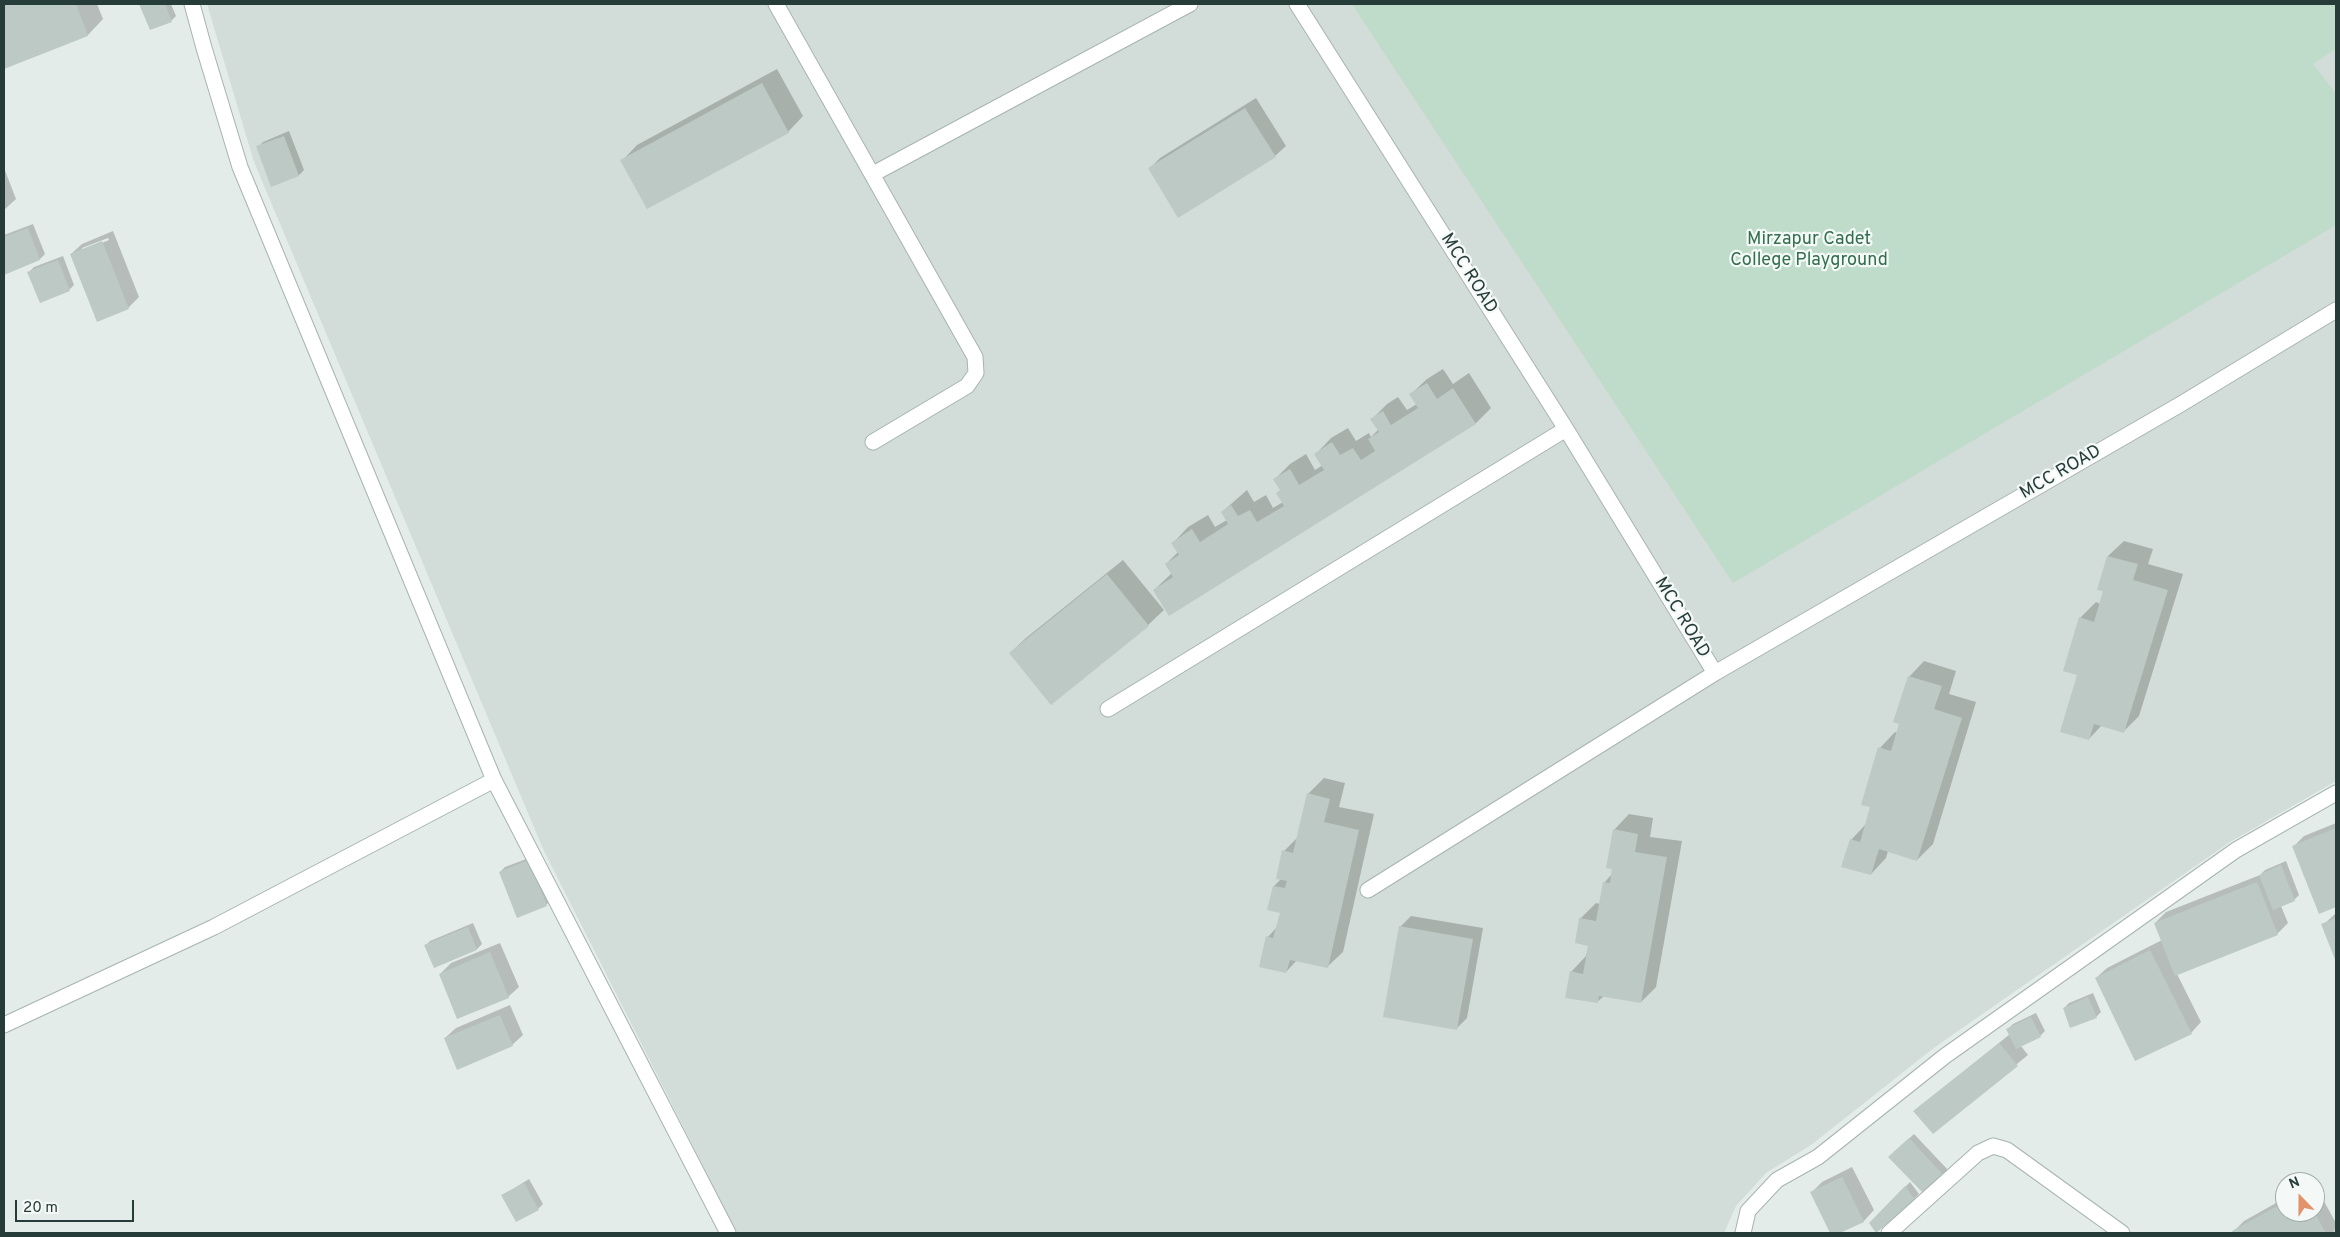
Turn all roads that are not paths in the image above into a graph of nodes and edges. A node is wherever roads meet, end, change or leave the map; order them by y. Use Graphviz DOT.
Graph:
graph roads {
  1 [pos="192,4"];
  2 [pos="776,4"];
  3 [pos="1190,4"];
  4 [pos="1297,4"];
  5 [pos="873,174"];
  6 [pos="2336,310"];
  7 [pos="1566,429"];
  8 [pos="873,442"];
  9 [pos="1715,674"];
  10 [pos="1108,709"];
  11 [pos="494,780"];
  12 [pos="2336,793"];
  13 [pos="1368,890"];
  14 [pos="4,1025"];
  15 [pos="728,1233"];
  16 [pos="1743,1233"];
  17 [pos="1889,1233"];
  18 [pos="2122,1233"];
  1 -- 11 [label="street"];
  2 -- 5 [label="street"];
  3 -- 5 [label="street"];
  4 -- 7 [label="street, MCC ROAD"];
  5 -- 8 [label="street"];
  6 -- 9 [label="street, MCC ROAD"];
  7 -- 9 [label="street, MCC ROAD"];
  7 -- 10 [label="street"];
  9 -- 13 [label="street"];
  11 -- 14 [label="street"];
  11 -- 15 [label="street"];
  12 -- 16 [label="street"];
  17 -- 18 [label="street"];
}
